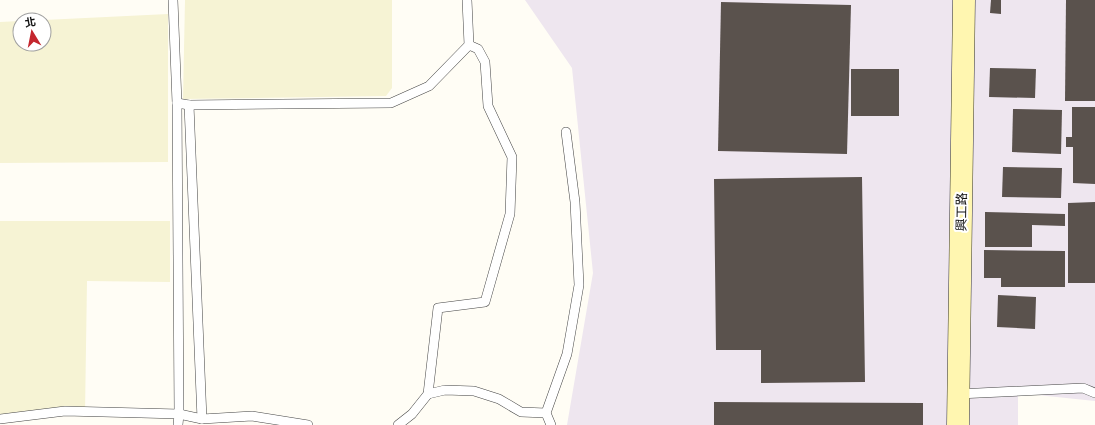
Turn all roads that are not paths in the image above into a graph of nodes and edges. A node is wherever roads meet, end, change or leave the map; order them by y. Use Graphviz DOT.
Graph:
graph roads {
  1 [pos="173,0"];
  2 [pos="467,0"];
  3 [pos="964,0"];
  4 [pos="469,45"];
  5 [pos="177,103"];
  6 [pos="189,105"];
  7 [pos="566,132"];
  8 [pos="1095,393"];
  9 [pos="428,394"];
  10 [pos="958,394"];
  11 [pos="546,413"];
  12 [pos="179,414"];
  13 [pos="0,419"];
  14 [pos="202,419"];
  15 [pos="178,425"];
  16 [pos="308,425"];
  17 [pos="398,425"];
  18 [pos="551,425"];
  19 [pos="958,425"];
  1 -- 5 [label="lane"];
  2 -- 4 [label="lane"];
  3 -- 10 [label="street, 興工路"];
  4 -- 6 [label="lane"];
  4 -- 9 [label="lane"];
  5 -- 6 [label="lane"];
  5 -- 12 [label="lane"];
  6 -- 14 [label="lane"];
  7 -- 11 [label="lane"];
  8 -- 10 [label="lane"];
  9 -- 11 [label="lane"];
  9 -- 17 [label="lane"];
  10 -- 19 [label="street, 興工路"];
  11 -- 18 [label="lane"];
  12 -- 13 [label="lane"];
  12 -- 14 [label="lane"];
  12 -- 15 [label="lane"];
  14 -- 16 [label="lane"];
}
